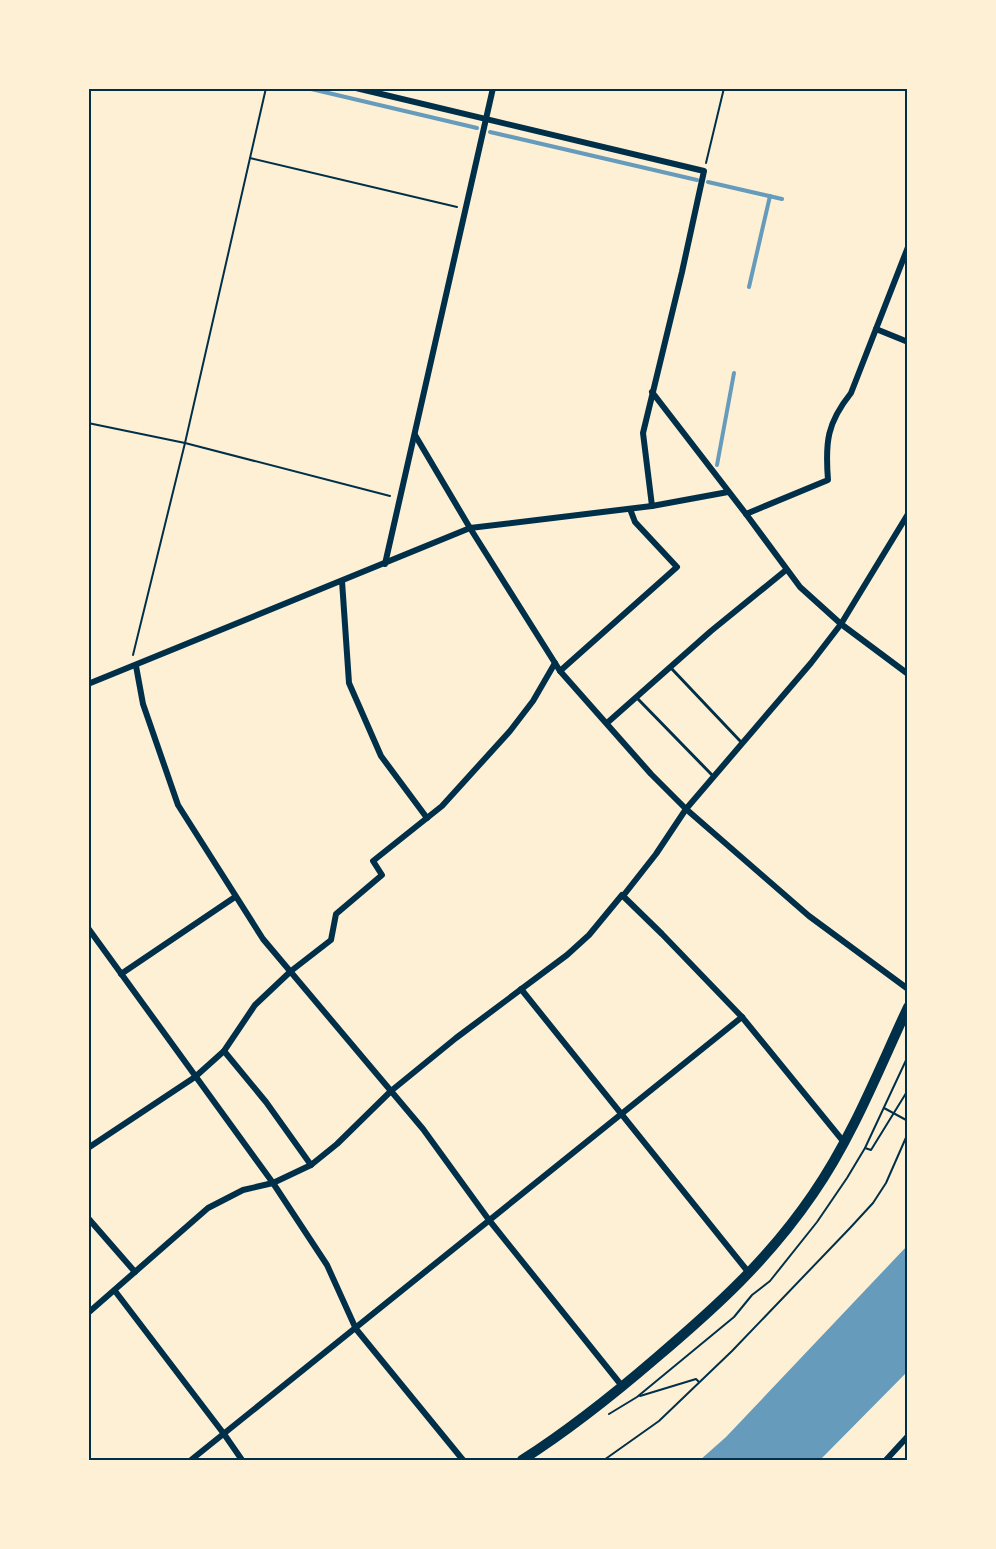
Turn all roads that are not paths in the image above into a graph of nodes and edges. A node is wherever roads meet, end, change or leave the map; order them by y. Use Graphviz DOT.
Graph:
graph roads {
  1 [pos="356,88"];
  2 [pos="493,88"];
  3 [pos="485,120"];
  4 [pos="908,247"];
  5 [pos="876,329"];
  6 [pos="908,342"];
  7 [pos="652,392"];
  8 [pos="415,435"];
  9 [pos="728,492"];
  10 [pos="652,506"];
  11 [pos="630,509"];
  12 [pos="746,514"];
  13 [pos="908,514"];
  14 [pos="470,528"];
  15 [pos="385,564"];
  16 [pos="786,570"];
  17 [pos="342,581"];
  18 [pos="841,624"];
  19 [pos="555,663"];
  20 [pos="133,667"];
  21 [pos="671,668"];
  22 [pos="560,671"];
  23 [pos="908,675"];
  24 [pos="88,684"];
  25 [pos="637,698"];
  26 [pos="607,723"];
  27 [pos="743,744"];
  28 [pos="714,776"];
  29 [pos="686,809"];
  30 [pos="427,818"];
  31 [pos="623,896"];
  32 [pos="235,897"];
  33 [pos="88,928"];
  34 [pos="291,971"];
  35 [pos="121,974"];
  36 [pos="908,988"];
  37 [pos="521,989"];
  38 [pos="908,1007"];
  39 [pos="742,1017"];
  40 [pos="224,1051"];
  41 [pos="195,1077"];
  42 [pos="391,1091"];
  43 [pos="620,1115"];
  44 [pos="843,1141"];
  45 [pos="88,1148"];
  46 [pos="311,1165"];
  47 [pos="273,1183"];
  48 [pos="88,1218"];
  49 [pos="489,1220"];
  50 [pos="135,1272"];
  51 [pos="749,1274"];
  52 [pos="115,1291"];
  53 [pos="88,1313"];
  54 [pos="356,1329"];
  55 [pos="622,1386"];
  56 [pos="224,1434"];
  57 [pos="908,1436"];
  58 [pos="191,1461"];
  59 [pos="242,1461"];
  60 [pos="463,1461"];
  61 [pos="522,1461"];
  62 [pos="886,1461"];
  1 -- 3 [label="street"];
  2 -- 3 [label="street"];
  3 -- 7 [label="street"];
  3 -- 8 [label="street"];
  4 -- 5 [label="street"];
  5 -- 6 [label="street"];
  5 -- 12 [label="street"];
  7 -- 9 [label="street"];
  7 -- 10 [label="street"];
  8 -- 14 [label="street"];
  8 -- 15 [label="street"];
  9 -- 10 [label="street"];
  9 -- 12 [label="street"];
  10 -- 11 [label="street"];
  11 -- 14 [label="street"];
  11 -- 22 [label="street"];
  12 -- 16 [label="street"];
  13 -- 18 [label="street"];
  14 -- 15 [label="street"];
  14 -- 19 [label="street"];
  15 -- 17 [label="street"];
  16 -- 18 [label="street"];
  16 -- 21 [label="street"];
  17 -- 20 [label="street"];
  17 -- 30 [label="street"];
  18 -- 23 [label="street"];
  18 -- 27 [label="street"];
  19 -- 22 [label="street"];
  19 -- 30 [label="street"];
  20 -- 24 [label="street"];
  20 -- 32 [label="street"];
  21 -- 25 [label="street"];
  21 -- 27 [label="lane"];
  22 -- 26 [label="street"];
  25 -- 26 [label="street"];
  25 -- 28 [label="lane"];
  26 -- 29 [label="street"];
  27 -- 28 [label="street"];
  28 -- 29 [label="street"];
  29 -- 31 [label="street"];
  29 -- 36 [label="street"];
  30 -- 34 [label="street"];
  31 -- 37 [label="street"];
  31 -- 39 [label="street"];
  32 -- 34 [label="street"];
  32 -- 35 [label="street"];
  33 -- 35 [label="street"];
  34 -- 40 [label="street"];
  34 -- 42 [label="street"];
  35 -- 41 [label="street"];
  37 -- 42 [label="street"];
  37 -- 43 [label="street"];
  38 -- 44 [label="main road"];
  39 -- 43 [label="street"];
  39 -- 44 [label="street"];
  40 -- 41 [label="street"];
  40 -- 46 [label="street"];
  41 -- 45 [label="street"];
  41 -- 47 [label="street"];
  42 -- 46 [label="street"];
  42 -- 49 [label="street"];
  43 -- 49 [label="street"];
  43 -- 51 [label="street"];
  44 -- 51 [label="main road"];
  46 -- 47 [label="street"];
  47 -- 50 [label="street"];
  47 -- 54 [label="street"];
  48 -- 50 [label="street"];
  49 -- 54 [label="street"];
  49 -- 55 [label="street"];
  50 -- 52 [label="street"];
  51 -- 55 [label="main road"];
  52 -- 53 [label="street"];
  52 -- 56 [label="street"];
  54 -- 56 [label="street"];
  54 -- 60 [label="street"];
  55 -- 61 [label="main road"];
  56 -- 58 [label="street"];
  56 -- 59 [label="street"];
  57 -- 62 [label="street"];
}
